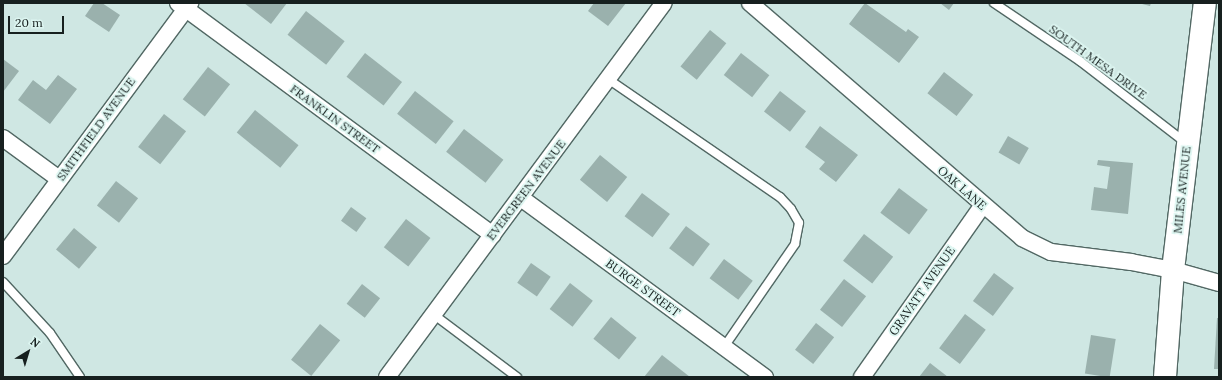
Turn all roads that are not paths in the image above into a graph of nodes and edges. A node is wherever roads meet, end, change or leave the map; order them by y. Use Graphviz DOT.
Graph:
graph roads {
  1 [pos="664,3"];
  2 [pos="750,3"];
  3 [pos="994,3"];
  4 [pos="1204,3"];
  5 [pos="184,5"];
  6 [pos="608,79"];
  7 [pos="3,138"];
  8 [pos="1187,143"];
  9 [pos="59,179"];
  10 [pos="521,198"];
  11 [pos="982,206"];
  12 [pos="493,235"];
  13 [pos="3,256"];
  14 [pos="1173,270"];
  15 [pos="3,282"];
  16 [pos="1219,282"];
  17 [pos="433,314"];
  18 [pos="724,347"];
  19 [pos="80,377"];
  20 [pos="387,377"];
  21 [pos="517,377"];
  22 [pos="765,377"];
  23 [pos="862,377"];
  24 [pos="1165,377"];
  1 -- 6 [label="street, EVERGREEN AVENUE"];
  2 -- 11 [label="street, OAK LANE"];
  3 -- 8 [label="lane, SOUTH MESA DRIVE"];
  4 -- 8 [label="street, MILES AVENUE"];
  5 -- 9 [label="street, SMITHFIELD AVENUE"];
  5 -- 12 [label="street, FRANKLIN STREET"];
  6 -- 10 [label="street, EVERGREEN AVENUE"];
  6 -- 18 [label="lane"];
  7 -- 9 [label="street"];
  8 -- 14 [label="street, MILES AVENUE"];
  9 -- 13 [label="street, SMITHFIELD AVENUE"];
  10 -- 12 [label="street, EVERGREEN AVENUE"];
  10 -- 18 [label="street, BURGE STREET"];
  11 -- 14 [label="street, OAK LANE"];
  11 -- 23 [label="street, GRAVATT AVENUE"];
  12 -- 17 [label="street, EVERGREEN AVENUE"];
  14 -- 16 [label="street, OAK LANE"];
  14 -- 24 [label="street, MILES AVENUE"];
  15 -- 19 [label="lane"];
  17 -- 20 [label="street, EVERGREEN AVENUE"];
  17 -- 21 [label="lane"];
  18 -- 22 [label="street, BURGE STREET"];
}
